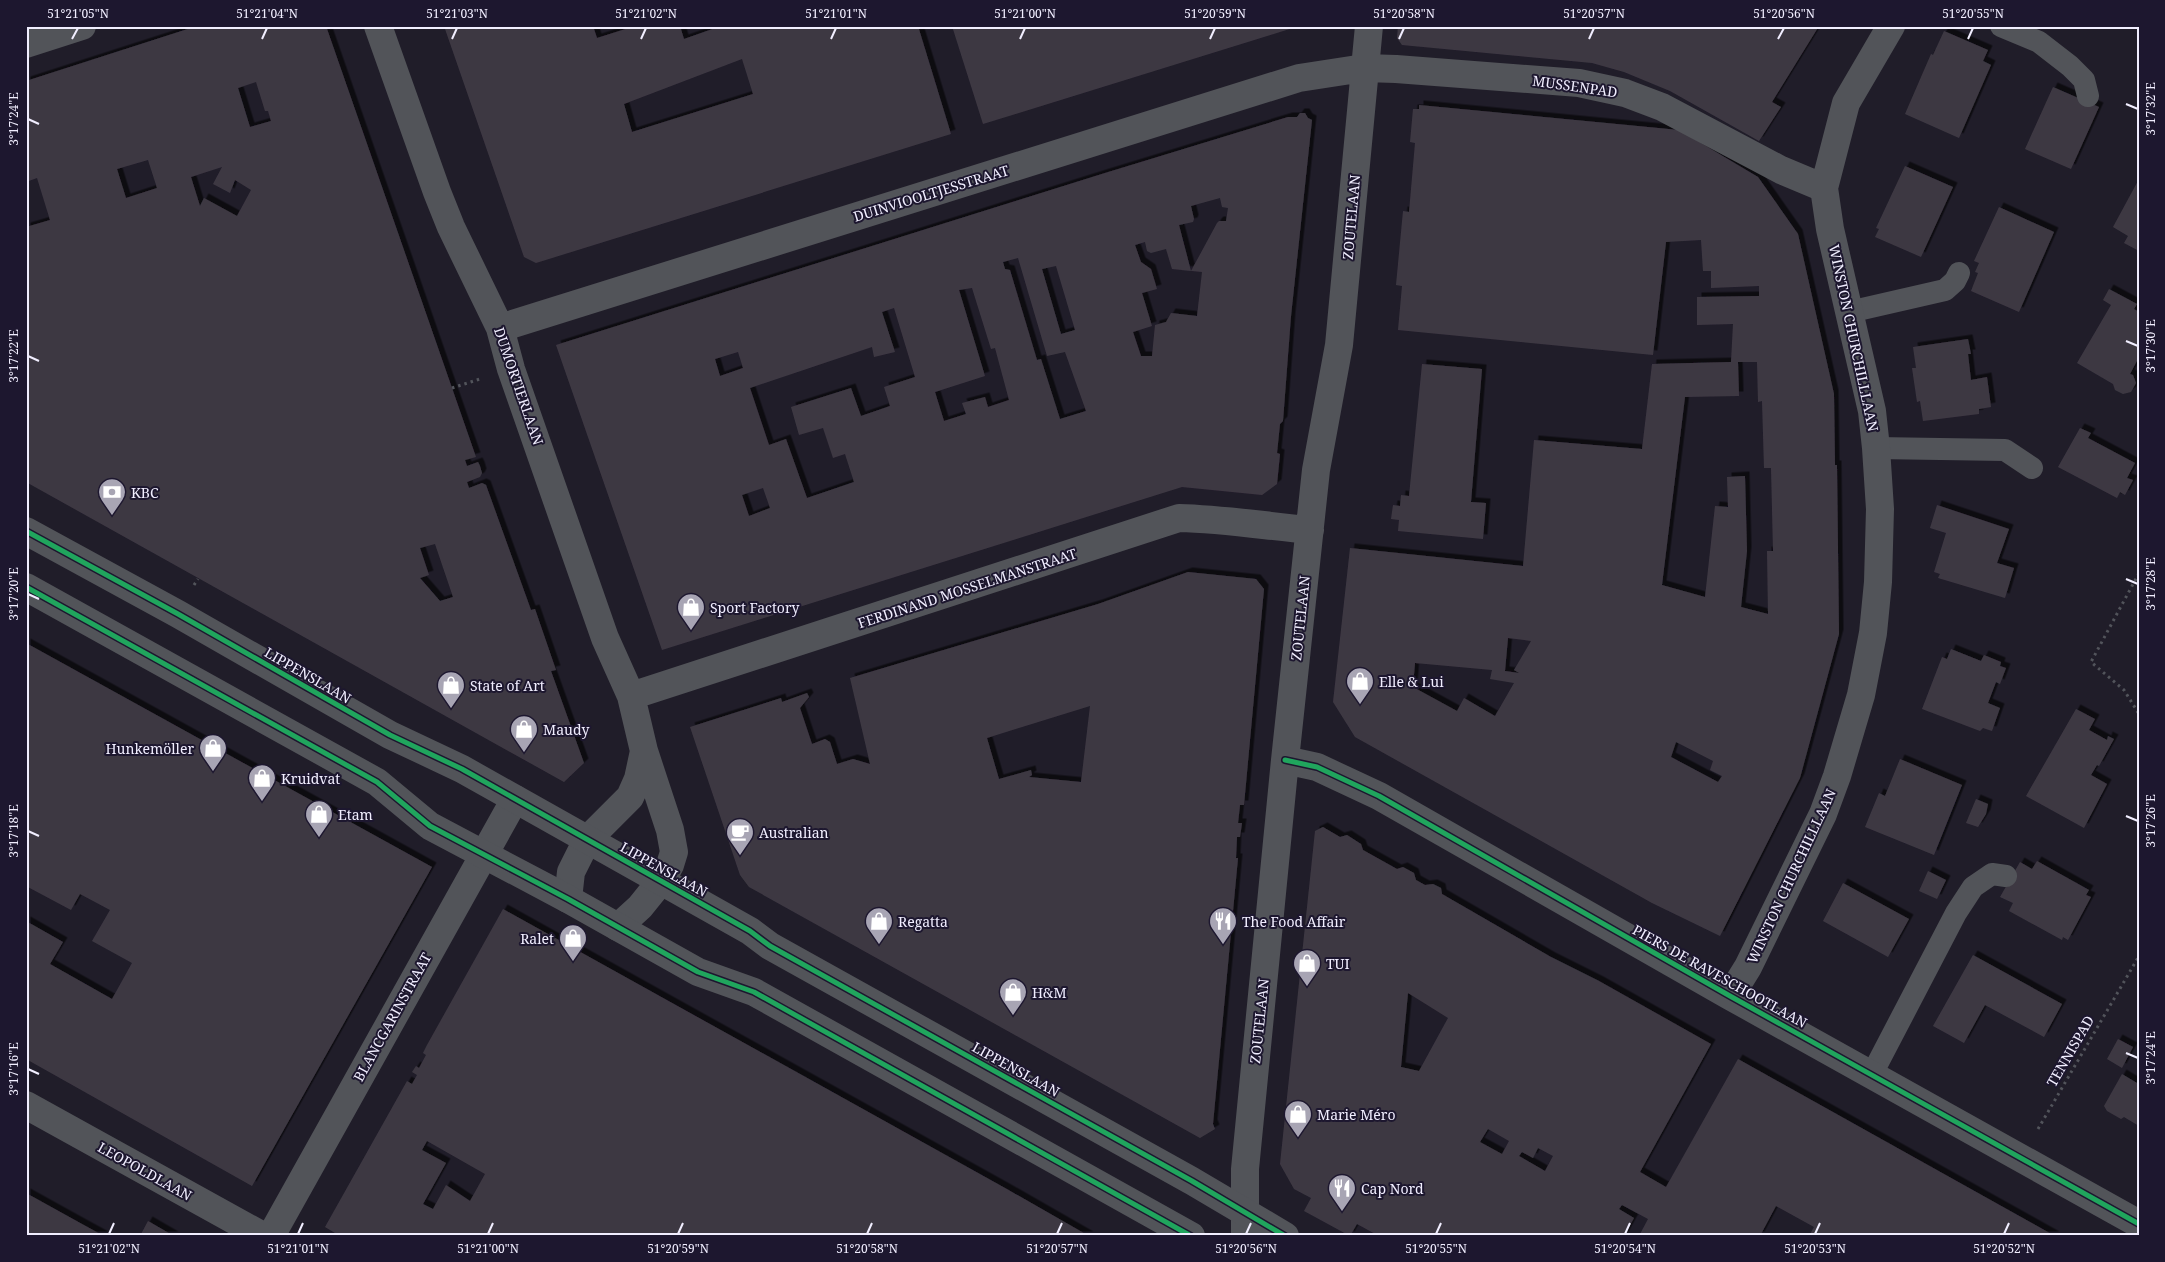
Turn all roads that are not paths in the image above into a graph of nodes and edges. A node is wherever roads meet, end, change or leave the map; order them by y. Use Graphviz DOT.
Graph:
graph roads {
  1 [pos="82,26"];
  2 [pos="378,26"];
  3 [pos="1368,26"];
  4 [pos="1891,26"];
  5 [pos="2001,26"];
  6 [pos="26,44"];
  7 [pos="1364,68"];
  8 [pos="2088,96"];
  9 [pos="1824,188"];
  10 [pos="1959,273"];
  11 [pos="1849,312"];
  12 [pos="500,328"];
  13 [pos="1876,448"];
  14 [pos="2032,468"];
  15 [pos="1310,530"];
  16 [pos="26,532"];
  17 [pos="26,587"];
  18 [pos="631,696"];
  19 [pos="644,751"];
  20 [pos="1285,760"];
  21 [pos="515,799"];
  22 [pos="587,840"];
  23 [pos="483,854"];
  24 [pos="2006,876"];
  25 [pos="661,881"];
  26 [pos="568,899"];
  27 [pos="618,927"];
  28 [pos="1730,996"];
  29 [pos="1872,1074"];
  30 [pos="26,1106"];
  31 [pos="1245,1224"];
  32 [pos="2139,1224"];
  33 [pos="263,1236"];
  34 [pos="272,1236"];
  35 [pos="1191,1236"];
  36 [pos="1285,1236"];
  1 -- 6 [label="street"];
  2 -- 12 [label="street, DUMORTIERLAAN"];
  3 -- 7 [label="street, ZOUTELAAN"];
  4 -- 9 [label="street, WINSTON CHURCHILLLAAN"];
  5 -- 8 [label="lane"];
  7 -- 9 [label="street, MUSSENPAD"];
  7 -- 12 [label="street, DUINVIOOLTJESSTRAAT"];
  7 -- 15 [label="street, ZOUTELAAN"];
  9 -- 11 [label="street, WINSTON CHURCHILLLAAN"];
  10 -- 11 [label="lane"];
  11 -- 13 [label="street, WINSTON CHURCHILLLAAN"];
  12 -- 18 [label="street, DUMORTIERLAAN"];
  13 -- 14 [label="lane"];
  13 -- 28 [label="street, WINSTON CHURCHILLLAAN"];
  15 -- 18 [label="street, FERDINAND MOSSELMANSTRAAT"];
  15 -- 20 [label="street, ZOUTELAAN"];
  16 -- 21 [label="street, LIPPENSLAAN"];
  17 -- 23 [label="street"];
  18 -- 19 [label="street, DUMORTIERLAAN"];
  19 -- 22 [label="street, DUMORTIERLAAN"];
  19 -- 25 [label="street, DUMORTIERLAAN"];
  20 -- 28 [label="street, PIERS DE RAVESCHOOTLAAN"];
  20 -- 31 [label="street, ZOUTELAAN"];
  21 -- 22 [label="street, LIPPENSLAAN"];
  21 -- 23 [label="street, BLANCGARINSTRAAT"];
  22 -- 25 [label="street, LIPPENSLAAN"];
  22 -- 26 [label="street, DUMORTIERLAAN"];
  23 -- 26 [label="street"];
  23 -- 34 [label="street, BLANCGARINSTRAAT"];
  24 -- 29 [label="lane"];
  25 -- 27 [label="street, DUMORTIERLAAN"];
  25 -- 31 [label="street, LIPPENSLAAN"];
  26 -- 27 [label="street"];
  27 -- 35 [label="street"];
  28 -- 29 [label="street, PIERS DE RAVESCHOOTLAAN"];
  29 -- 32 [label="street, PIERS DE RAVESCHOOTLAAN"];
  30 -- 33 [label="street, LEOPOLDLAAN"];
  31 -- 36 [label="street, LIPPENSLAAN"];
}
